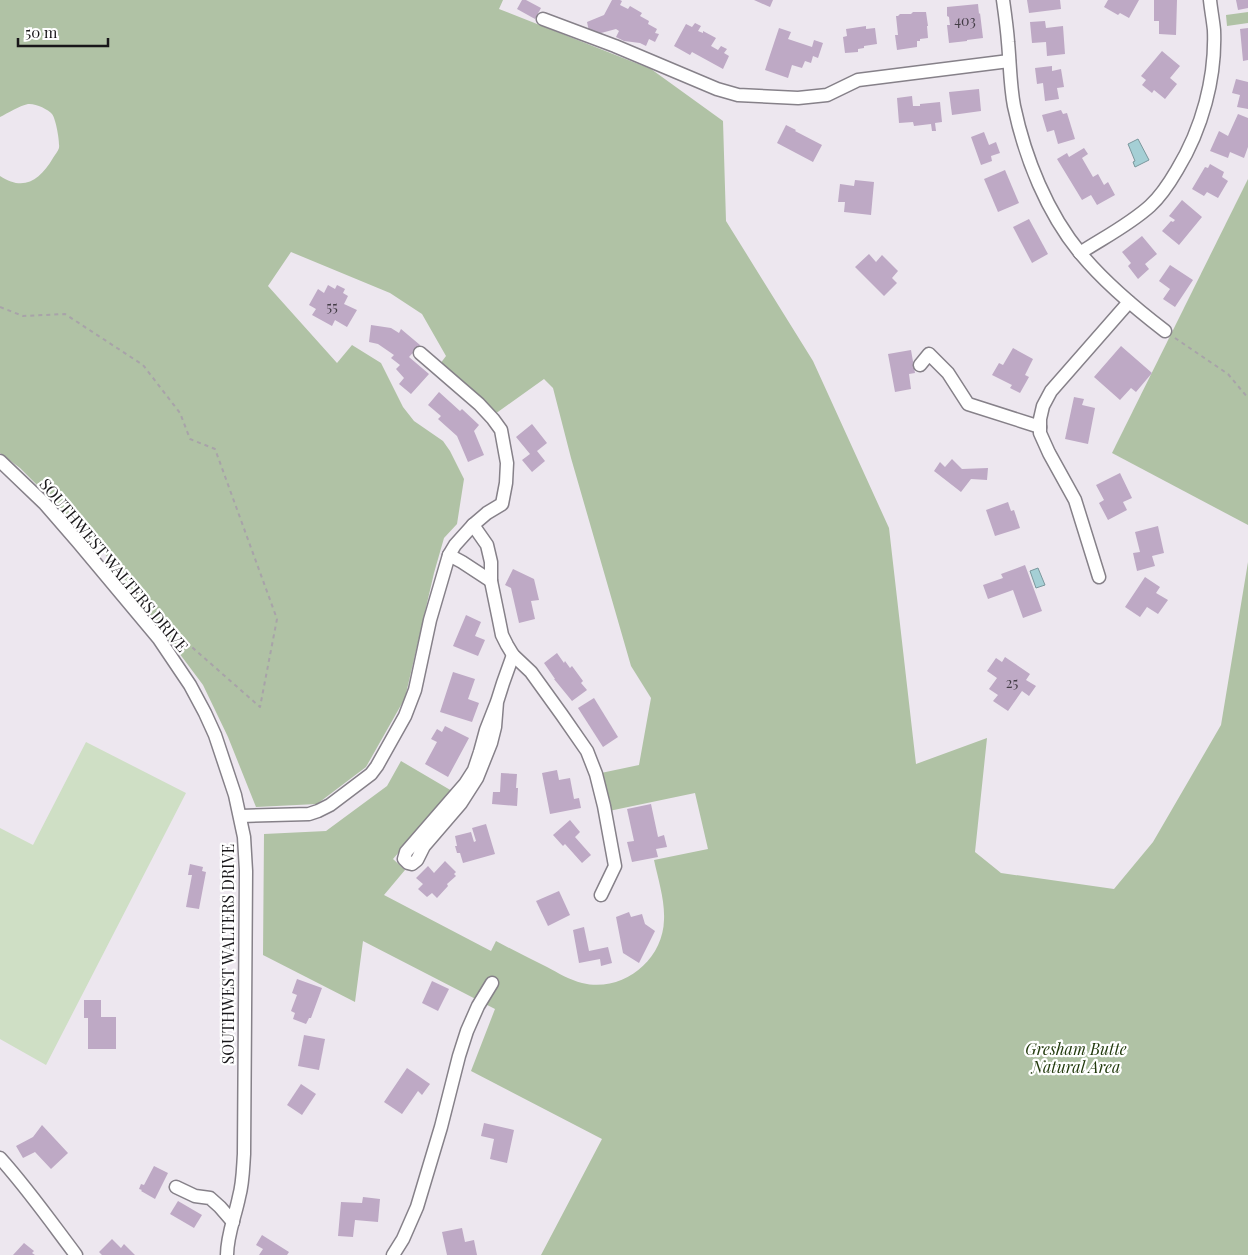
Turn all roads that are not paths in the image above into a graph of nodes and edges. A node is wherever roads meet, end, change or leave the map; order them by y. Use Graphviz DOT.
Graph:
graph roads {
  1 [pos="1004,0"];
  2 [pos="1210,0"];
  3 [pos="543,19"];
  4 [pos="1009,62"];
  5 [pos="1080,253"];
  6 [pos="1129,302"];
  7 [pos="1165,331"];
  8 [pos="420,353"];
  9 [pos="920,365"];
  10 [pos="1040,427"];
  11 [pos="0,462"];
  12 [pos="473,525"];
  13 [pos="449,555"];
  14 [pos="1099,577"];
  15 [pos="491,581"];
  16 [pos="513,655"];
  17 [pos="497,702"];
  18 [pos="241,816"];
  19 [pos="601,895"];
  20 [pos="492,984"];
  21 [pos="0,1158"];
  22 [pos="176,1187"];
  23 [pos="233,1222"];
  24 [pos="76,1255"];
  25 [pos="227,1255"];
  26 [pos="393,1255"];
  1 -- 4 [label="street"];
  2 -- 5 [label="street"];
  3 -- 4 [label="street"];
  4 -- 5 [label="street"];
  5 -- 6 [label="street"];
  6 -- 7 [label="street"];
  6 -- 10 [label="street"];
  8 -- 12 [label="street"];
  9 -- 10 [label="street"];
  10 -- 14 [label="street"];
  11 -- 18 [label="street, SOUTHWEST WALTERS DRIVE"];
  12 -- 13 [label="street"];
  12 -- 15 [label="street"];
  13 -- 15 [label="street"];
  13 -- 18 [label="street"];
  15 -- 16 [label="street"];
  16 -- 17 [label="street"];
  16 -- 19 [label="street"];
  17 -- 17 [label="street"];
  18 -- 23 [label="street, SOUTHWEST WALTERS DRIVE"];
  20 -- 26 [label="street"];
  21 -- 24 [label="street"];
  22 -- 23 [label="street"];
  23 -- 25 [label="street, SOUTHWEST WALTERS DRIVE"];
}
